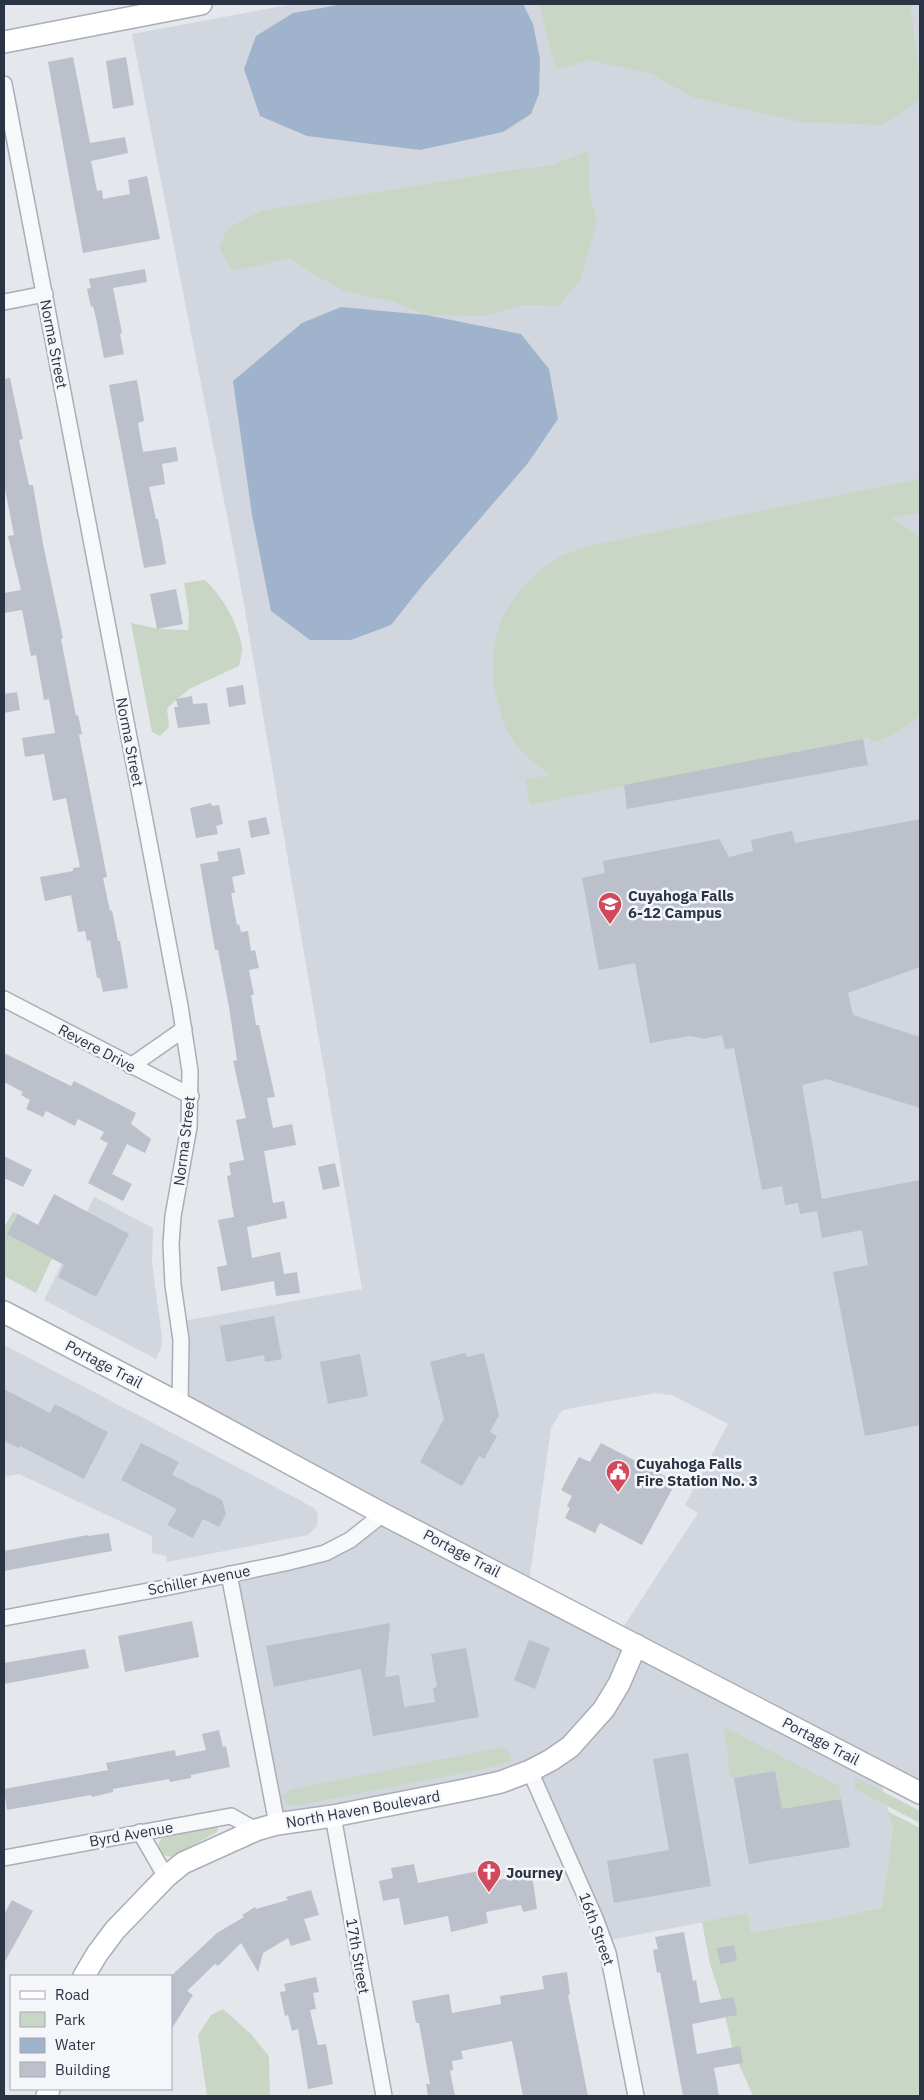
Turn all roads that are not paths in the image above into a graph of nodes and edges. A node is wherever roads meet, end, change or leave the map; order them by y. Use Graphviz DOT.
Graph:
graph roads {
  1 [pos="201,4"];
  2 [pos="4,42"];
  3 [pos="4,84"];
  4 [pos="45,294"];
  5 [pos="4,302"];
  6 [pos="4,998"];
  7 [pos="184,1029"];
  8 [pos="131,1066"];
  9 [pos="191,1096"];
  10 [pos="4,1312"];
  11 [pos="180,1404"];
  12 [pos="383,1514"];
  13 [pos="229,1574"];
  14 [pos="4,1618"];
  15 [pos="636,1645"];
  16 [pos="530,1771"];
  17 [pos="920,1794"];
  18 [pos="333,1816"];
  19 [pos="277,1824"];
  20 [pos="256,1830"];
  21 [pos="140,1832"];
  22 [pos="4,1858"];
  23 [pos="166,1877"];
  24 [pos="85,1975"];
  25 [pos="384,2096"];
  26 [pos="636,2096"];
  1 -- 2 [label="main road"];
  3 -- 4 [label="street, Norma Street"];
  4 -- 5 [label="street"];
  4 -- 7 [label="street, Norma Street"];
  6 -- 8 [label="street, Revere Drive"];
  7 -- 8 [label="street"];
  7 -- 9 [label="street, Norma Street"];
  8 -- 9 [label="street, Revere Drive"];
  9 -- 11 [label="street, Norma Street"];
  10 -- 11 [label="main road, Portage Trail"];
  11 -- 12 [label="main road, Portage Trail"];
  12 -- 13 [label="street, Schiller Avenue"];
  12 -- 15 [label="main road, Portage Trail"];
  13 -- 14 [label="street, Schiller Avenue"];
  13 -- 19 [label="street"];
  15 -- 16 [label="main road, North Haven Boulevard"];
  15 -- 17 [label="main road, Portage Trail"];
  16 -- 18 [label="main road, North Haven Boulevard"];
  16 -- 26 [label="street, 16th Street"];
  18 -- 19 [label="main road, North Haven Boulevard"];
  18 -- 25 [label="street, 17th Street"];
  19 -- 20 [label="main road, North Haven Boulevard"];
  20 -- 21 [label="street, Byrd Avenue"];
  20 -- 23 [label="main road, North Haven Boulevard"];
  21 -- 22 [label="street, Byrd Avenue"];
  21 -- 23 [label="street"];
  23 -- 24 [label="main road, North Haven Boulevard"];
}
